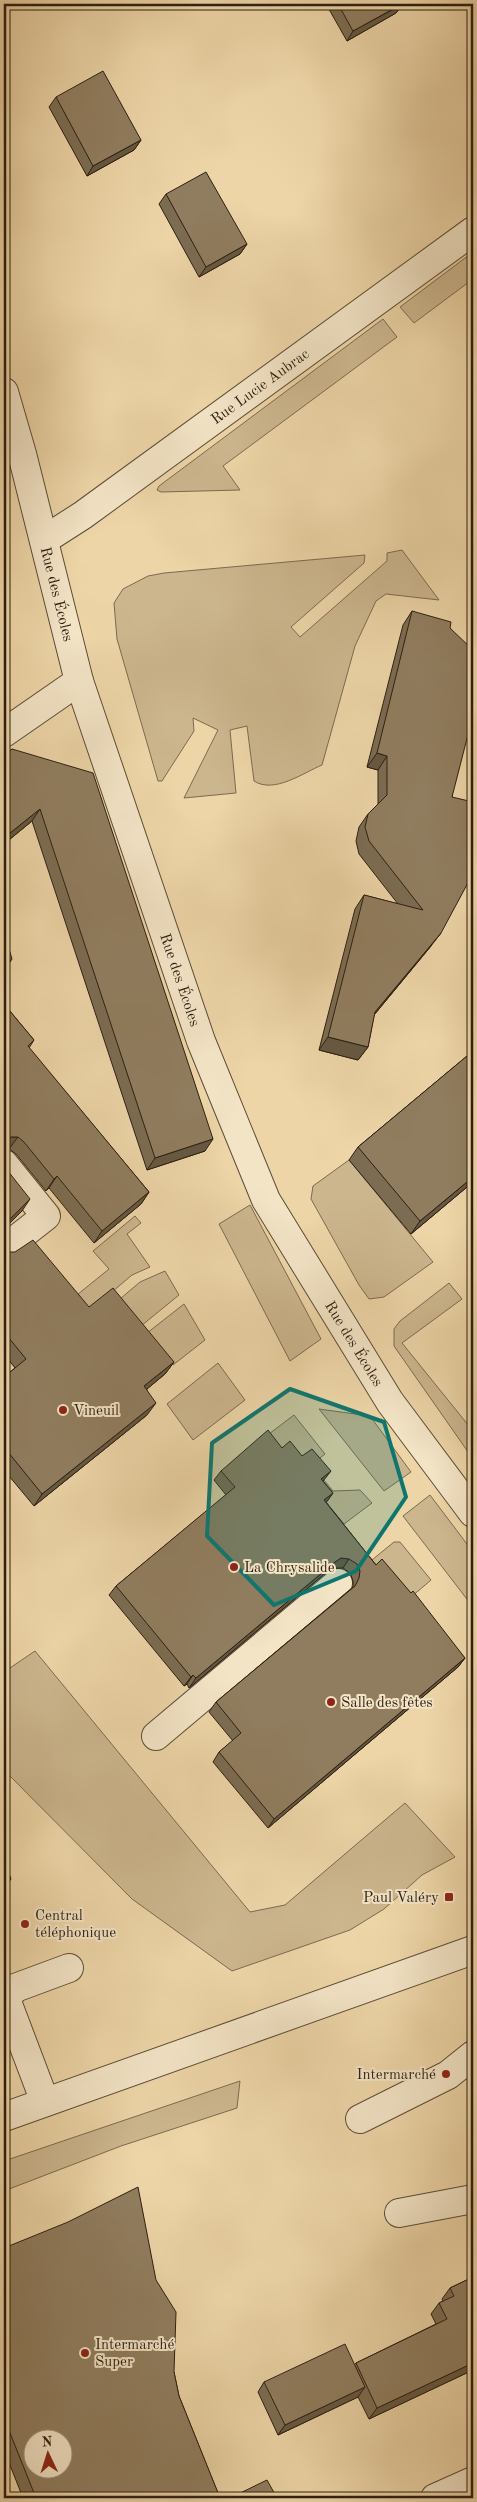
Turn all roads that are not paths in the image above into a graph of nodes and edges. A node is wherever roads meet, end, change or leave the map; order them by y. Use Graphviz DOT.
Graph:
graph roads {
  1 [pos="473,231"];
  2 [pos="4,392"];
  3 [pos="44,540"];
  4 [pos="79,681"];
  5 [pos="4,733"];
  6 [pos="4,1164"];
  7 [pos="4,1249"];
  8 [pos="473,1513"];
  9 [pos="338,1583"];
  10 [pos="156,1736"];
  11 [pos="473,1950"];
  12 [pos="69,1968"];
  13 [pos="473,2055"];
  14 [pos="45,2102"];
  15 [pos="4,2117"];
  16 [pos="360,2119"];
  17 [pos="473,2199"];
  18 [pos="398,2213"];
  19 [pos="473,2481"];
  20 [pos="435,2498"];
  1 -- 3 [label="street, Rue Lucie Aubrac"];
  2 -- 3 [label="street, Rue des Écoles"];
  3 -- 4 [label="street, Rue des Écoles"];
  4 -- 5 [label="street"];
  4 -- 8 [label="street, Rue des Écoles"];
  6 -- 7 [label="street"];
  9 -- 10 [label="street"];
  11 -- 14 [label="street"];
  12 -- 14 [label="street"];
  13 -- 16 [label="street"];
  14 -- 15 [label="street"];
  17 -- 18 [label="street"];
  19 -- 20 [label="street"];
}
